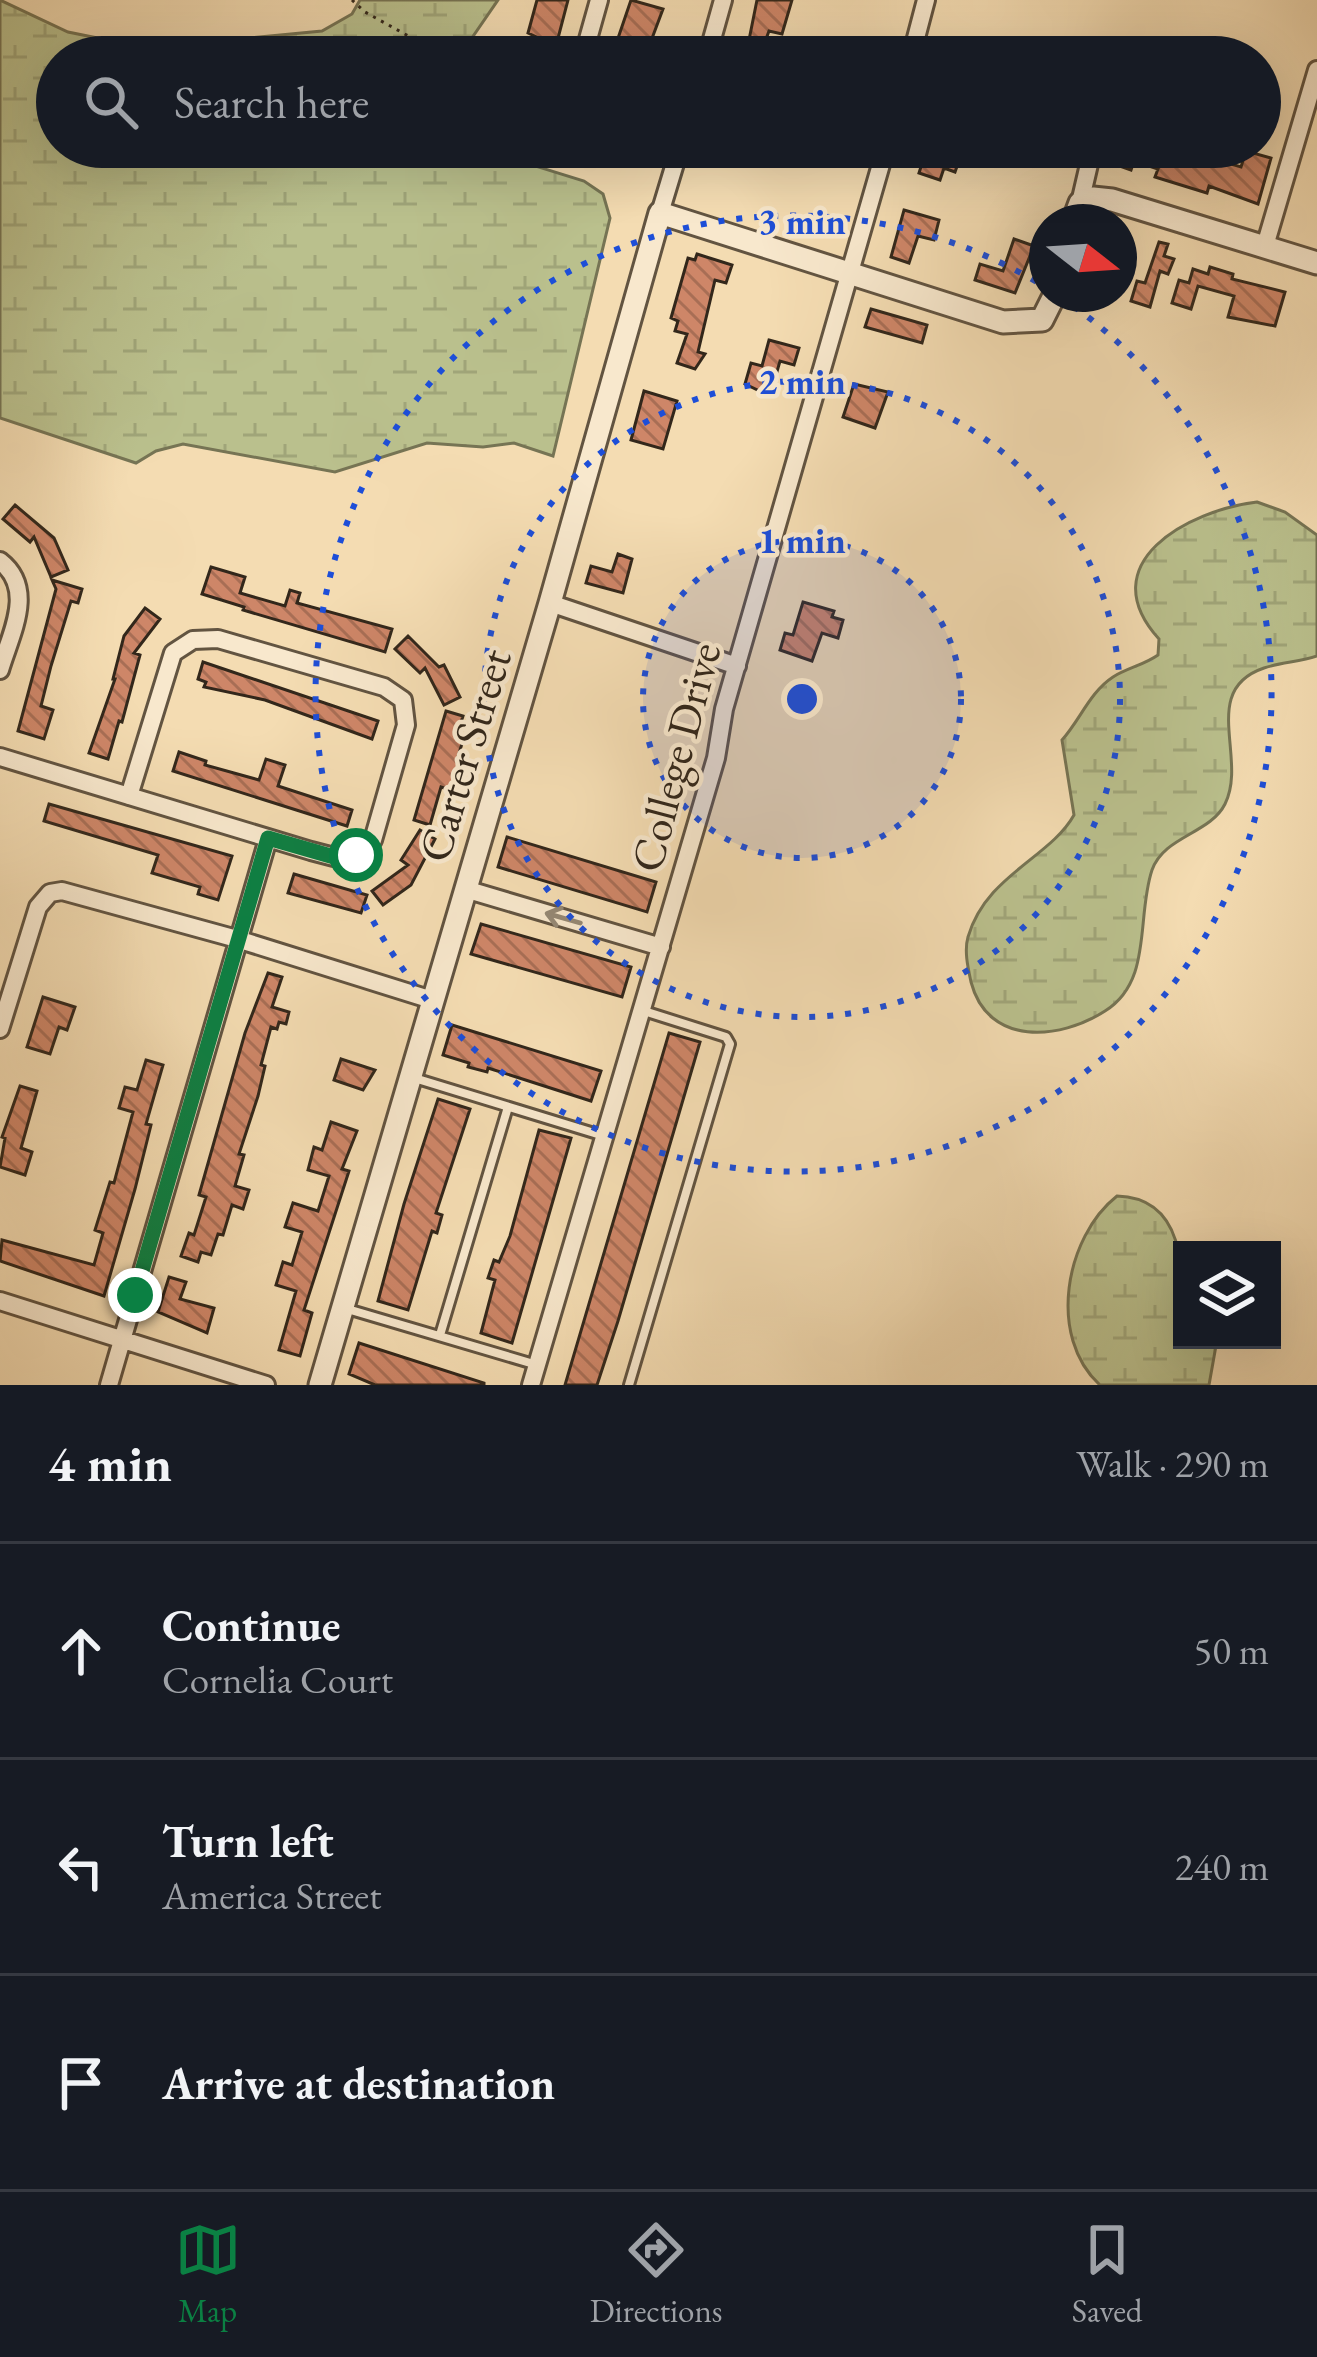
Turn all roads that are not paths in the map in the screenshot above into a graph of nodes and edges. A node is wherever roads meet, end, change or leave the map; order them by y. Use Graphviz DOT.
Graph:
graph roads {
  1 [pos="599,0"];
  2 [pos="723,0"];
  3 [pos="926,0"];
  4 [pos="589,36"];
  5 [pos="713,36"];
  6 [pos="916,36"];
  7 [pos="1317,70"];
  8 [pos="674,168"];
  9 [pos="880,168"];
  10 [pos="1088,168"];
  11 [pos="1079,204"];
  12 [pos="1086,204"];
  13 [pos="1125,204"];
  14 [pos="1137,208"];
  15 [pos="660,213"];
  16 [pos="1265,247"];
  17 [pos="1317,263"];
  18 [pos="852,272"];
  19 [pos="1046,312"];
  20 [pos="0,561"];
  21 [pos="550,603"];
  22 [pos="736,666"];
  23 [pos="0,670"];
  24 [pos="0,757"];
  25 [pos="129,796"];
  26 [pos="268,838"];
  27 [pos="465,889"];
  28 [pos="237,940"];
  29 [pos="661,946"];
  30 [pos="432,1000"];
  31 [pos="642,1011"];
  32 [pos="0,1028"];
  33 [pos="410,1077"];
  34 [pos="508,1107"];
  35 [pos="605,1136"];
  36 [pos="0,1301"];
  37 [pos="343,1308"];
  38 [pos="440,1335"];
  39 [pos="122,1340"];
  40 [pos="536,1365"];
  41 [pos="109,1385"];
  42 [pos="266,1385"];
  43 [pos="320,1385"];
  44 [pos="531,1385"];
  45 [pos="629,1385"];
  1 -- 4 [label="street"];
  2 -- 5 [label="street"];
  3 -- 6 [label="street"];
  7 -- 16 [label="street"];
  8 -- 15 [label="street, Carter Street"];
  9 -- 18 [label="street, College Drive"];
  10 -- 11 [label="street"];
  12 -- 13 [label="street"];
  14 -- 16 [label="street"];
  15 -- 18 [label="street"];
  15 -- 21 [label="street, Carter Street"];
  16 -- 17 [label="street"];
  18 -- 19 [label="street"];
  18 -- 22 [label="street, College Drive"];
  20 -- 23 [label="street"];
  21 -- 22 [label="street"];
  21 -- 27 [label="street, Carter Street"];
  22 -- 29 [label="street, College Drive"];
  24 -- 25 [label="street"];
  25 -- 26 [label="street"];
  25 -- 26 [label="street"];
  26 -- 28 [label="street"];
  29 -- 27 [label="street, one-way"];
  27 -- 30 [label="street, Carter Street"];
  28 -- 30 [label="street"];
  28 -- 32 [label="street"];
  28 -- 39 [label="street"];
  29 -- 31 [label="street, College Drive"];
  30 -- 33 [label="street, Carter Street"];
  31 -- 35 [label="street, College Drive"];
  31 -- 45 [label="lane"];
  33 -- 34 [label="lane"];
  33 -- 37 [label="street, Carter Street"];
  34 -- 35 [label="lane"];
  34 -- 38 [label="lane"];
  35 -- 40 [label="street, College Drive"];
  36 -- 39 [label="street"];
  37 -- 38 [label="lane"];
  37 -- 43 [label="street, Carter Street"];
  38 -- 40 [label="lane"];
  39 -- 41 [label="street"];
  39 -- 42 [label="street"];
  40 -- 44 [label="street, College Drive"];
}
